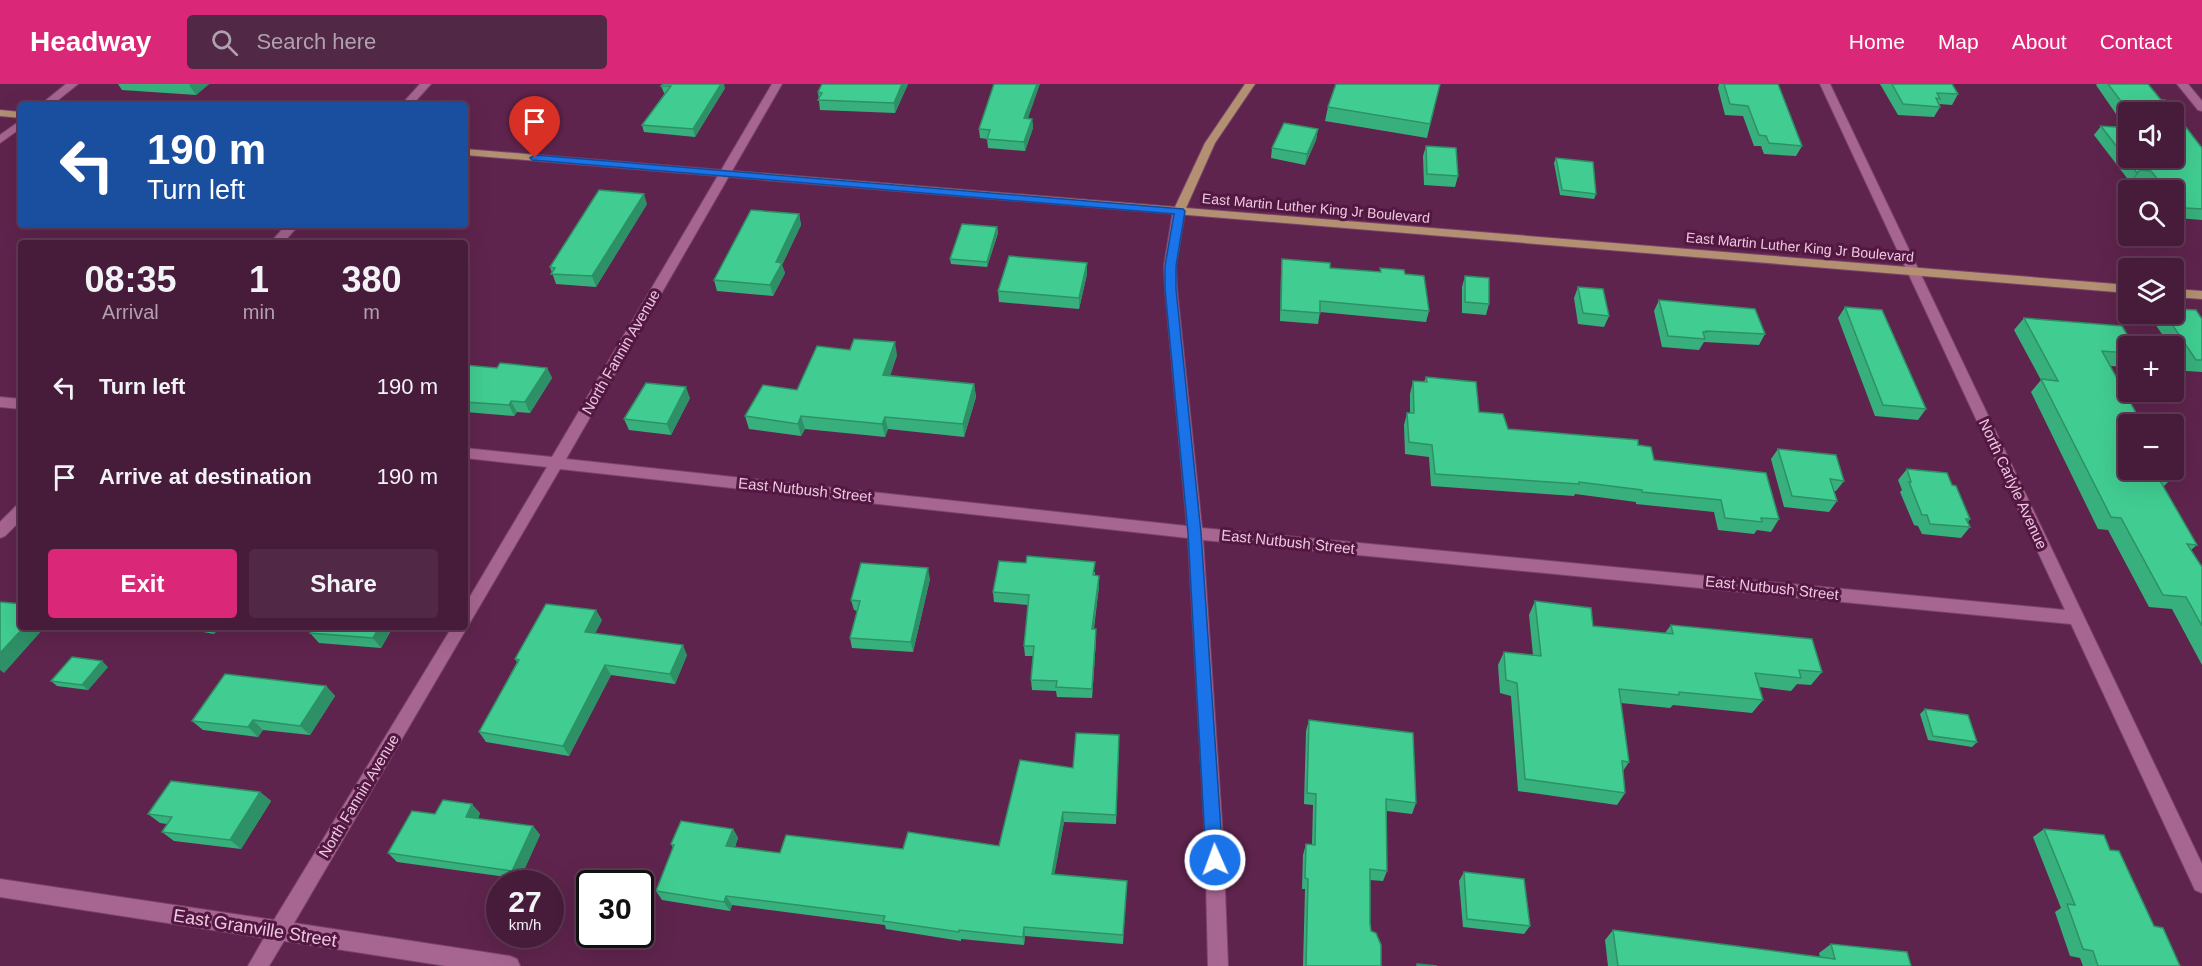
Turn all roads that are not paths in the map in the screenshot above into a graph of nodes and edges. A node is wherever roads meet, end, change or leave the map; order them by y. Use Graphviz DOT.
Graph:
graph roads {
  1 [pos="73,84"];
  2 [pos="426,84"];
  3 [pos="777,84"];
  4 [pos="1250,84"];
  5 [pos="1825,84"];
  6 [pos="2181,84"];
  7 [pos="49,102"];
  8 [pos="409,102"];
  9 [pos="2202,108"];
  10 [pos="0,113"];
  11 [pos="18,115"];
  12 [pos="18,125"];
  13 [pos="0,140"];
  14 [pos="468,152"];
  15 [pos="722,174"];
  16 [pos="1179,211"];
  17 [pos="290,228"];
  18 [pos="279,240"];
  19 [pos="1913,271"];
  20 [pos="2118,288"];
  21 [pos="2184,294"];
  22 [pos="2202,295"];
  23 [pos="0,402"];
  24 [pos="18,404"];
  25 [pos="468,453"];
  26 [pos="558,464"];
  27 [pos="18,513"];
  28 [pos="0,532"];
  29 [pos="1195,533"];
  30 [pos="468,614"];
  31 [pos="2077,618"];
  32 [pos="458,630"];
  33 [pos="2202,884"];
  34 [pos="0,888"];
  35 [pos="278,932"];
  36 [pos="258,966"];
  37 [pos="510,966"];
  38 [pos="1218,966"];
  1 -- 7 [label="street"];
  2 -- 8 [label="street"];
  3 -- 15 [label="street, North Fannin Avenue"];
  4 -- 16 [label="main road"];
  5 -- 19 [label="street, North Carlyle Avenue"];
  6 -- 9 [label="street"];
  10 -- 11 [label="main road"];
  12 -- 13 [label="street"];
  14 -- 15 [label="main road, East Martin Luther King Jr Boulevard"];
  15 -- 16 [label="main road, East Martin Luther King Jr Boulevard"];
  15 -- 26 [label="street, North Fannin Avenue"];
  16 -- 19 [label="main road, East Martin Luther King Jr Boulevard"];
  16 -- 29 [label="street"];
  17 -- 18 [label="street"];
  19 -- 20 [label="main road, East Martin Luther King Jr Boulevard"];
  19 -- 31 [label="street, North Carlyle Avenue"];
  21 -- 22 [label="main road"];
  23 -- 24 [label="street"];
  25 -- 26 [label="street, East Nutbush Street"];
  26 -- 29 [label="street, East Nutbush Street"];
  26 -- 30 [label="street, North Fannin Avenue"];
  27 -- 28 [label="street"];
  29 -- 31 [label="street, East Nutbush Street"];
  29 -- 38 [label="street"];
  31 -- 33 [label="street, North Carlyle Avenue"];
  32 -- 35 [label="street, North Fannin Avenue"];
  34 -- 35 [label="street, East Granville Street"];
  35 -- 36 [label="street, North Fannin Avenue"];
  35 -- 37 [label="street, East Granville Street"];
}
